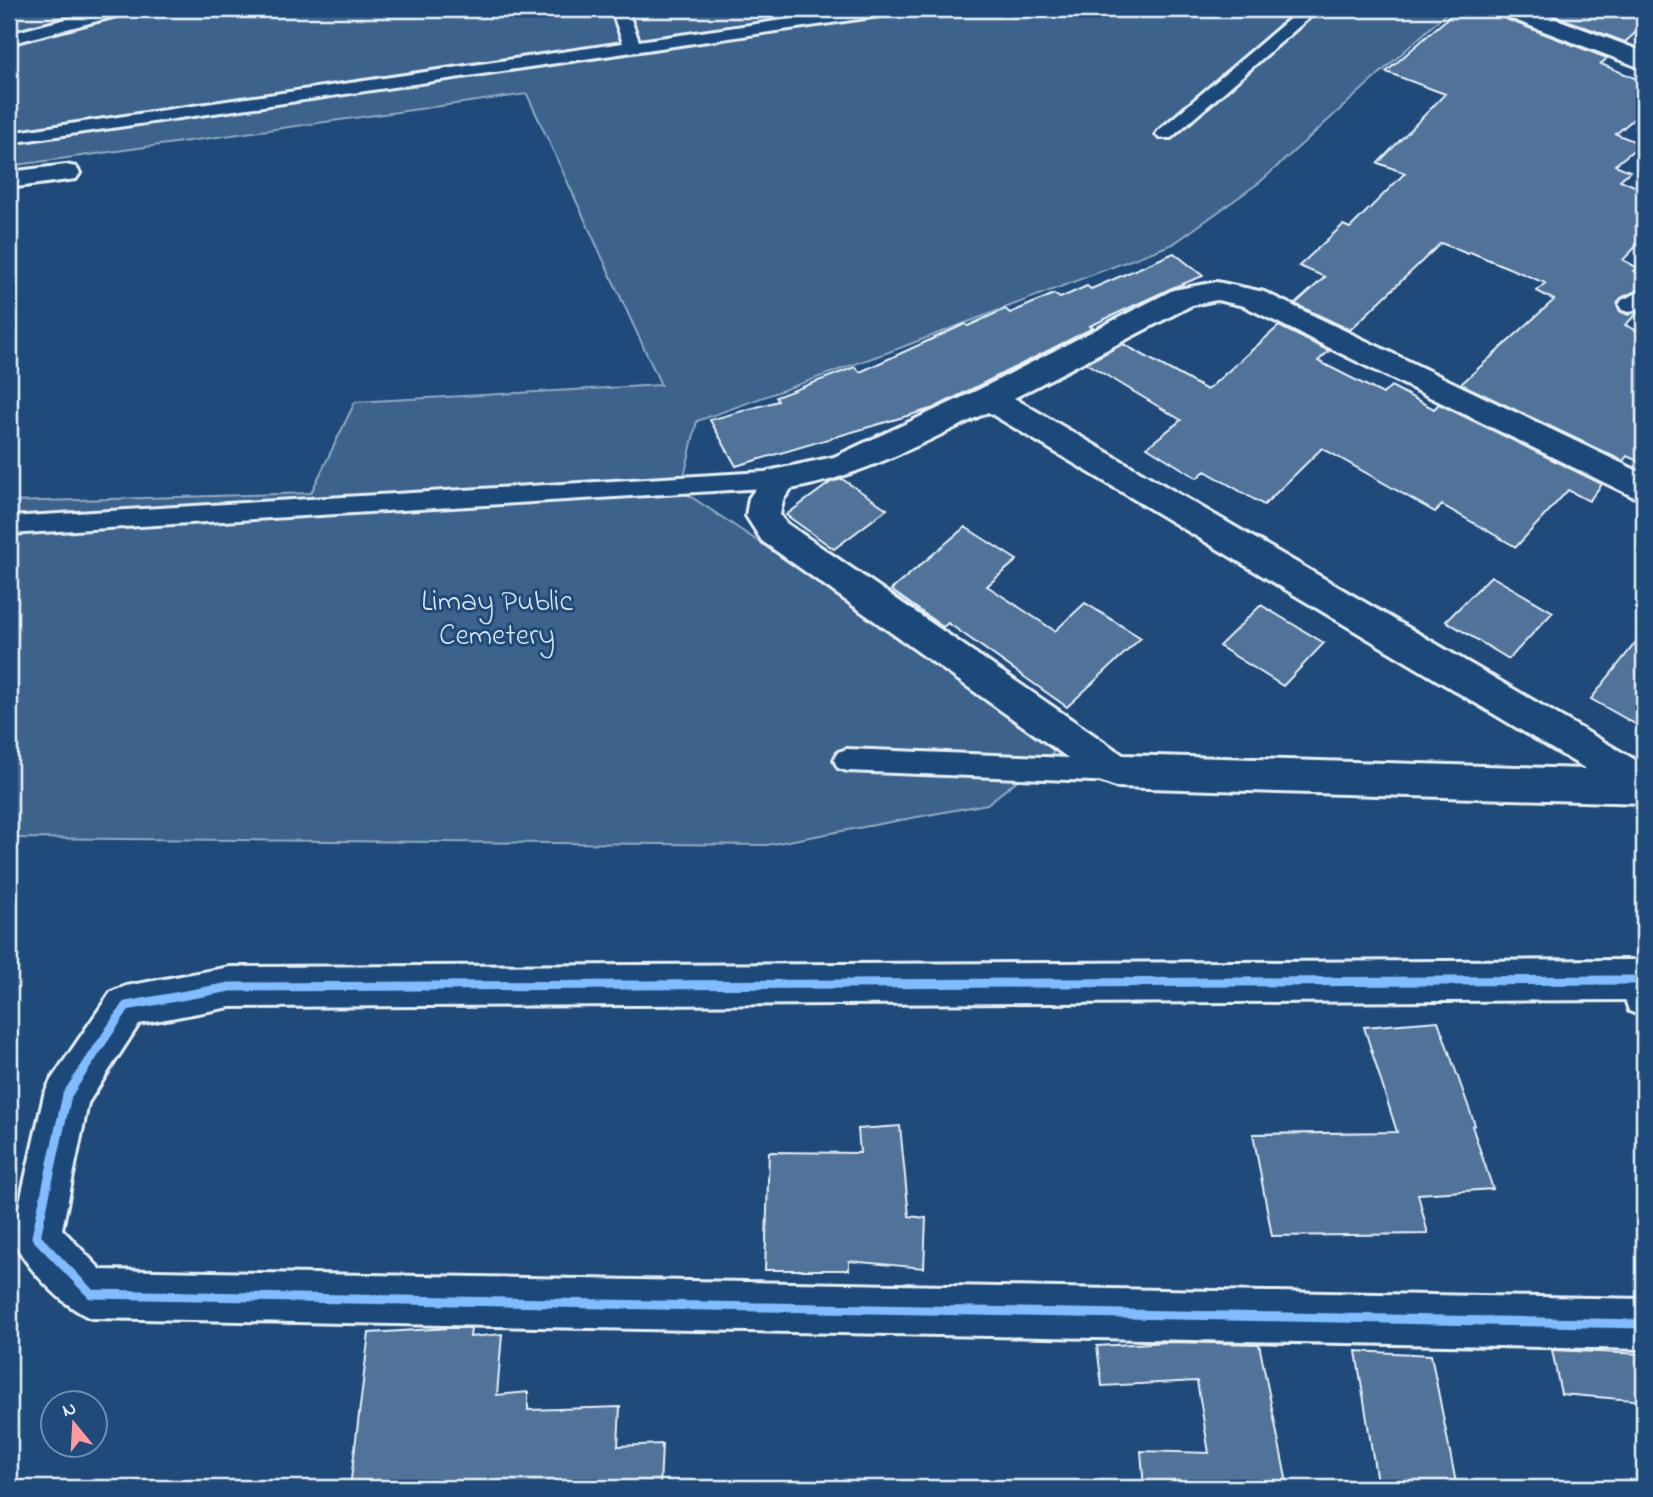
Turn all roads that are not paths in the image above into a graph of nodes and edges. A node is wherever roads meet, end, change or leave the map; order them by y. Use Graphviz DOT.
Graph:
graph roads {
  1 [pos="122,9"];
  2 [pos="619,9"];
  3 [pos="893,9"];
  4 [pos="1311,9"];
  5 [pos="1508,9"];
  6 [pos="9,39"];
  7 [pos="633,47"];
  8 [pos="1644,61"];
  9 [pos="1165,134"];
  10 [pos="9,138"];
  11 [pos="66,173"];
  12 [pos="9,180"];
  13 [pos="989,398"];
  14 [pos="780,479"];
  15 [pos="1644,488"];
  16 [pos="9,526"];
  17 [pos="847,760"];
  18 [pos="1116,771"];
  19 [pos="1644,786"];
  20 [pos="1643,985"];
  21 [pos="1644,1324"];
  1 -- 6 [label="lane"];
  2 -- 7 [label="lane"];
  3 -- 7 [label="lane"];
  4 -- 9 [label="lane"];
  5 -- 8 [label="street"];
  7 -- 10 [label="lane"];
  11 -- 12 [label="street"];
  13 -- 14 [label="street"];
  13 -- 15 [label="street"];
  13 -- 19 [label="street"];
  14 -- 16 [label="lane"];
  14 -- 18 [label="street"];
  17 -- 18 [label="lane"];
  18 -- 19 [label="street"];
  20 -- 21 [label="street"];
}
